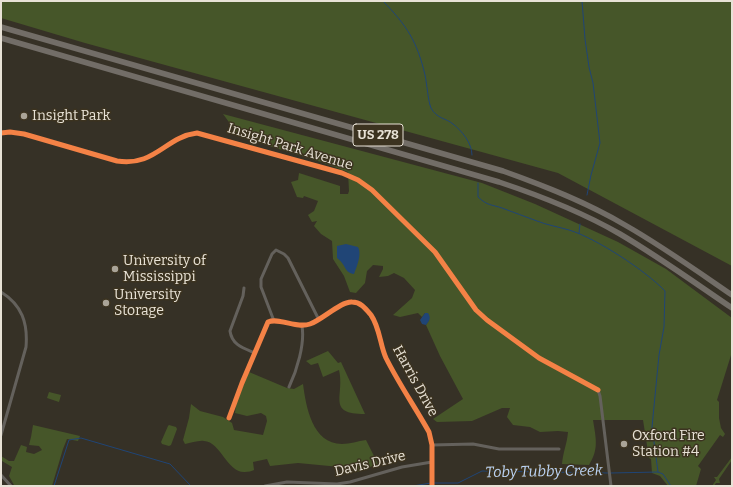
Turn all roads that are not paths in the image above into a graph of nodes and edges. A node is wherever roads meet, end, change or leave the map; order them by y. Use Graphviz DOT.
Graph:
graph roads {
  1 [pos="1,27"];
  2 [pos="1,38"];
  3 [pos="1,133"];
  4 [pos="244,288"];
  5 [pos="1,292"];
  6 [pos="732,295"];
  7 [pos="732,308"];
  8 [pos="319,320"];
  9 [pos="274,321"];
  10 [pos="302,326"];
  11 [pos="255,353"];
  12 [pos="289,387"];
  13 [pos="229,418"];
  14 [pos="3,420"];
  15 [pos="1,435"];
  16 [pos="432,445"];
  17 [pos="559,449"];
  18 [pos="432,462"];
  19 [pos="1,475"];
  20 [pos="10,486"];
  21 [pos="265,486"];
  22 [pos="432,486"];
  23 [pos="611,486"];
  1 -- 6 [label="highway, US 278"];
  2 -- 7 [label="highway, US 278"];
  3 -- 23 [label="street, Insight Park Avenue"];
  4 -- 11 [label="street"];
  5 -- 14 [label="street"];
  8 -- 9 [label="street"];
  8 -- 10 [label="street, Harris Drive"];
  8 -- 16 [label="street, Harris Drive"];
  9 -- 10 [label="street, Harris Drive"];
  9 -- 11 [label="street"];
  10 -- 12 [label="street"];
  11 -- 13 [label="street"];
  14 -- 15 [label="street"];
  16 -- 17 [label="street"];
  16 -- 18 [label="street, Harris Drive"];
  18 -- 21 [label="street, Davis Drive"];
  18 -- 22 [label="street, Harris Drive"];
  19 -- 20 [label="street"];
}
